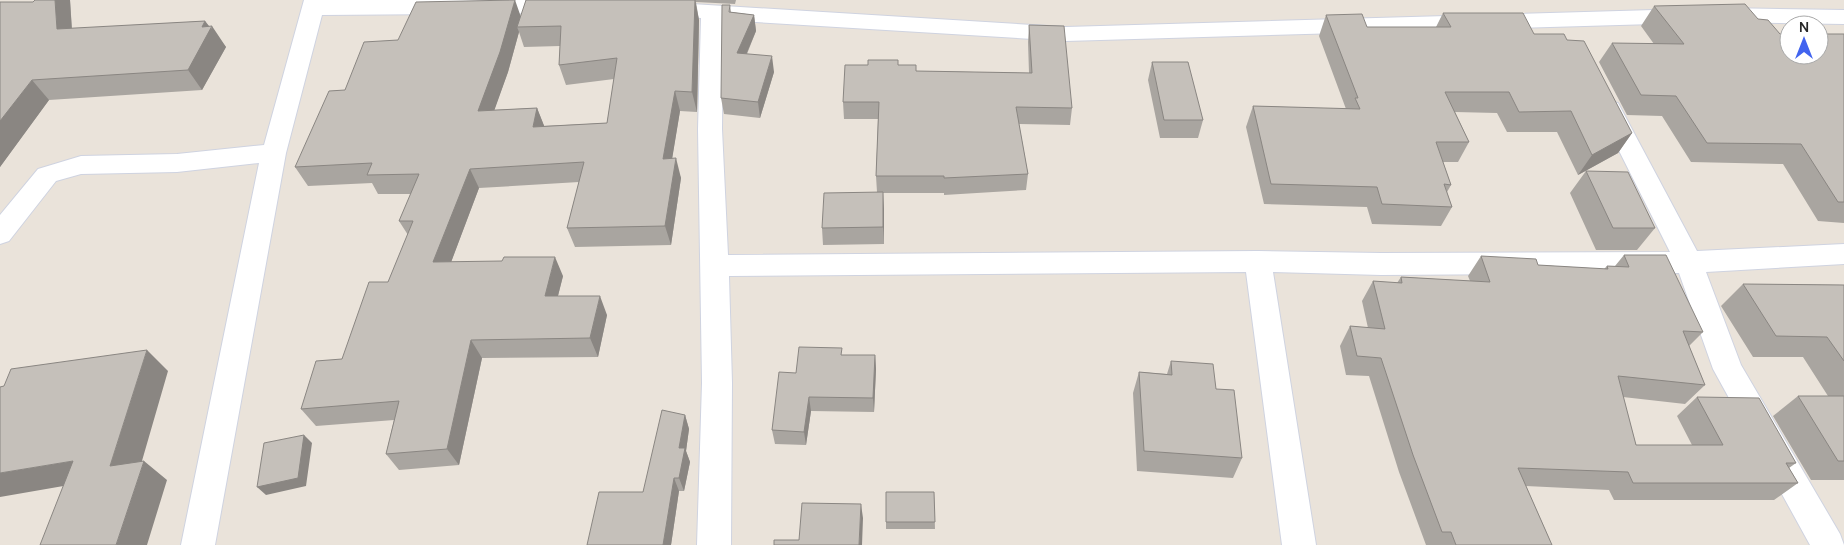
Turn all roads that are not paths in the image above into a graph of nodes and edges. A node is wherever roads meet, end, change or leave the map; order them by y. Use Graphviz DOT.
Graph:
graph roads {
  1 [pos="314,4"];
  2 [pos="581,6"];
  3 [pos="637,8"];
  4 [pos="1555,10"];
  5 [pos="712,12"];
  6 [pos="1844,17"];
  7 [pos="1578,46"];
  8 [pos="1600,89"];
  9 [pos="274,153"];
  10 [pos="0,234"];
  11 [pos="1844,254"];
  12 [pos="1258,261"];
  13 [pos="1689,262"];
  14 [pos="715,266"];
  15 [pos="198,545"];
  16 [pos="714,545"];
  17 [pos="1299,545"];
  18 [pos="1828,545"];
  1 -- 2 [label="street"];
  1 -- 9 [label="street"];
  3 -- 5 [label="street"];
  4 -- 5 [label="street"];
  4 -- 6 [label="street"];
  4 -- 7 [label="street"];
  5 -- 14 [label="street"];
  8 -- 13 [label="street"];
  9 -- 10 [label="street"];
  9 -- 15 [label="street"];
  11 -- 13 [label="street"];
  12 -- 13 [label="street"];
  12 -- 14 [label="street"];
  12 -- 17 [label="street"];
  13 -- 18 [label="street"];
  14 -- 16 [label="street"];
}
